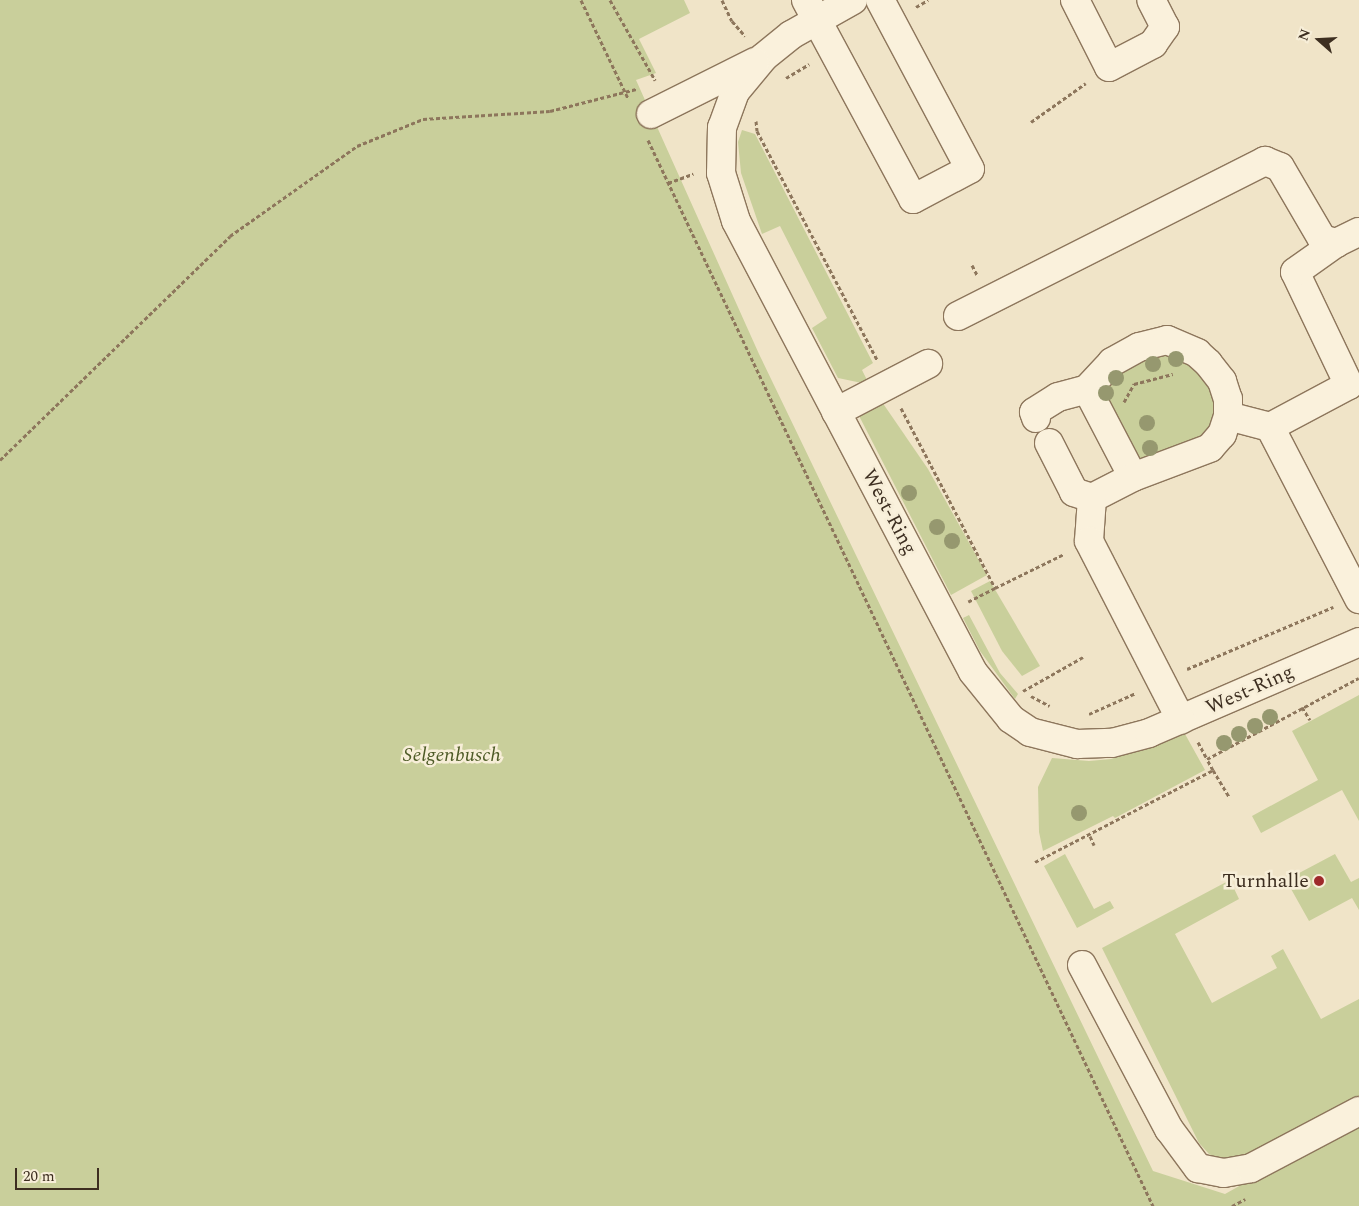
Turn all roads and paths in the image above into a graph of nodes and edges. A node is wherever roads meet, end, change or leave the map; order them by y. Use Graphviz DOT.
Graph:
graph roads {
  1 [pos="581,0"];
  2 [pos="610,0"];
  3 [pos="722,0"];
  4 [pos="853,0"];
  5 [pos="928,0"];
  6 [pos="1074,0"];
  7 [pos="1151,0"];
  8 [pos="811,10"];
  9 [pos="886,10"];
  10 [pos="834,50"];
  11 [pos="763,58"];
  12 [pos="1109,67"];
  13 [pos="781,83"];
  14 [pos="625,92"];
  15 [pos="650,115"];
  16 [pos="757,115"];
  17 [pos="1031,122"];
  18 [pos="1348,238"];
  19 [pos="958,316"];
  20 [pos="1208,363"];
  21 [pos="928,364"];
  22 [pos="889,384"];
  23 [pos="1086,389"];
  24 [pos="1125,410"];
  25 [pos="836,412"];
  26 [pos="1228,416"];
  27 [pos="1036,418"];
  28 [pos="1270,427"];
  29 [pos="1049,443"];
  30 [pos="0,460"];
  31 [pos="1133,477"];
  32 [pos="1092,498"];
  33 [pos="1089,541"];
  34 [pos="995,588"];
  35 [pos="1359,599"];
  36 [pos="943,614"];
  37 [pos="1359,642"];
  38 [pos="1083,657"];
  39 [pos="1359,678"];
  40 [pos="1302,707"];
  41 [pos="1011,719"];
  42 [pos="1181,720"];
  43 [pos="1310,720"];
  44 [pos="1213,770"];
  45 [pos="1229,797"];
  46 [pos="1090,836"];
  47 [pos="1094,845"];
  48 [pos="1035,862"];
  49 [pos="1082,964"];
  50 [pos="1359,1111"];
  51 [pos="1153,1206"];
  1 -- 14 [label="path"];
  2 -- 15 [label="path"];
  3 -- 11 [label="path"];
  4 -- 8 [label="street, West-Ring"];
  5 -- 9 [label="path"];
  6 -- 12 [label="street"];
  7 -- 12 [label="street"];
  8 -- 10 [label="street"];
  8 -- 11 [label="street, West-Ring"];
  9 -- 10 [label="street"];
  10 -- 13 [label="path"];
  11 -- 15 [label="street"];
  11 -- 25 [label="street, West-Ring"];
  12 -- 17 [label="path"];
  14 -- 15 [label="path"];
  14 -- 30 [label="path"];
  15 -- 51 [label="path"];
  16 -- 22 [label="path"];
  18 -- 19 [label="street"];
  18 -- 28 [label="street"];
  20 -- 23 [label="street"];
  20 -- 24 [label="path"];
  20 -- 26 [label="street"];
  21 -- 22 [label="street"];
  22 -- 25 [label="street"];
  22 -- 34 [label="path"];
  23 -- 27 [label="street"];
  23 -- 31 [label="street"];
  25 -- 36 [label="street, West-Ring"];
  26 -- 28 [label="street"];
  26 -- 31 [label="street"];
  28 -- 35 [label="street"];
  29 -- 32 [label="street"];
  31 -- 32 [label="street"];
  32 -- 33 [label="street"];
  33 -- 34 [label="path"];
  33 -- 42 [label="street"];
  34 -- 36 [label="path"];
  36 -- 41 [label="street, West-Ring"];
  37 -- 42 [label="street, West-Ring"];
  38 -- 41 [label="path"];
  39 -- 40 [label="path"];
  40 -- 43 [label="path"];
  40 -- 44 [label="path"];
  41 -- 42 [label="street, West-Ring"];
  44 -- 45 [label="path"];
  44 -- 46 [label="path"];
  46 -- 47 [label="path"];
  46 -- 48 [label="path"];
  49 -- 50 [label="street"];
}
